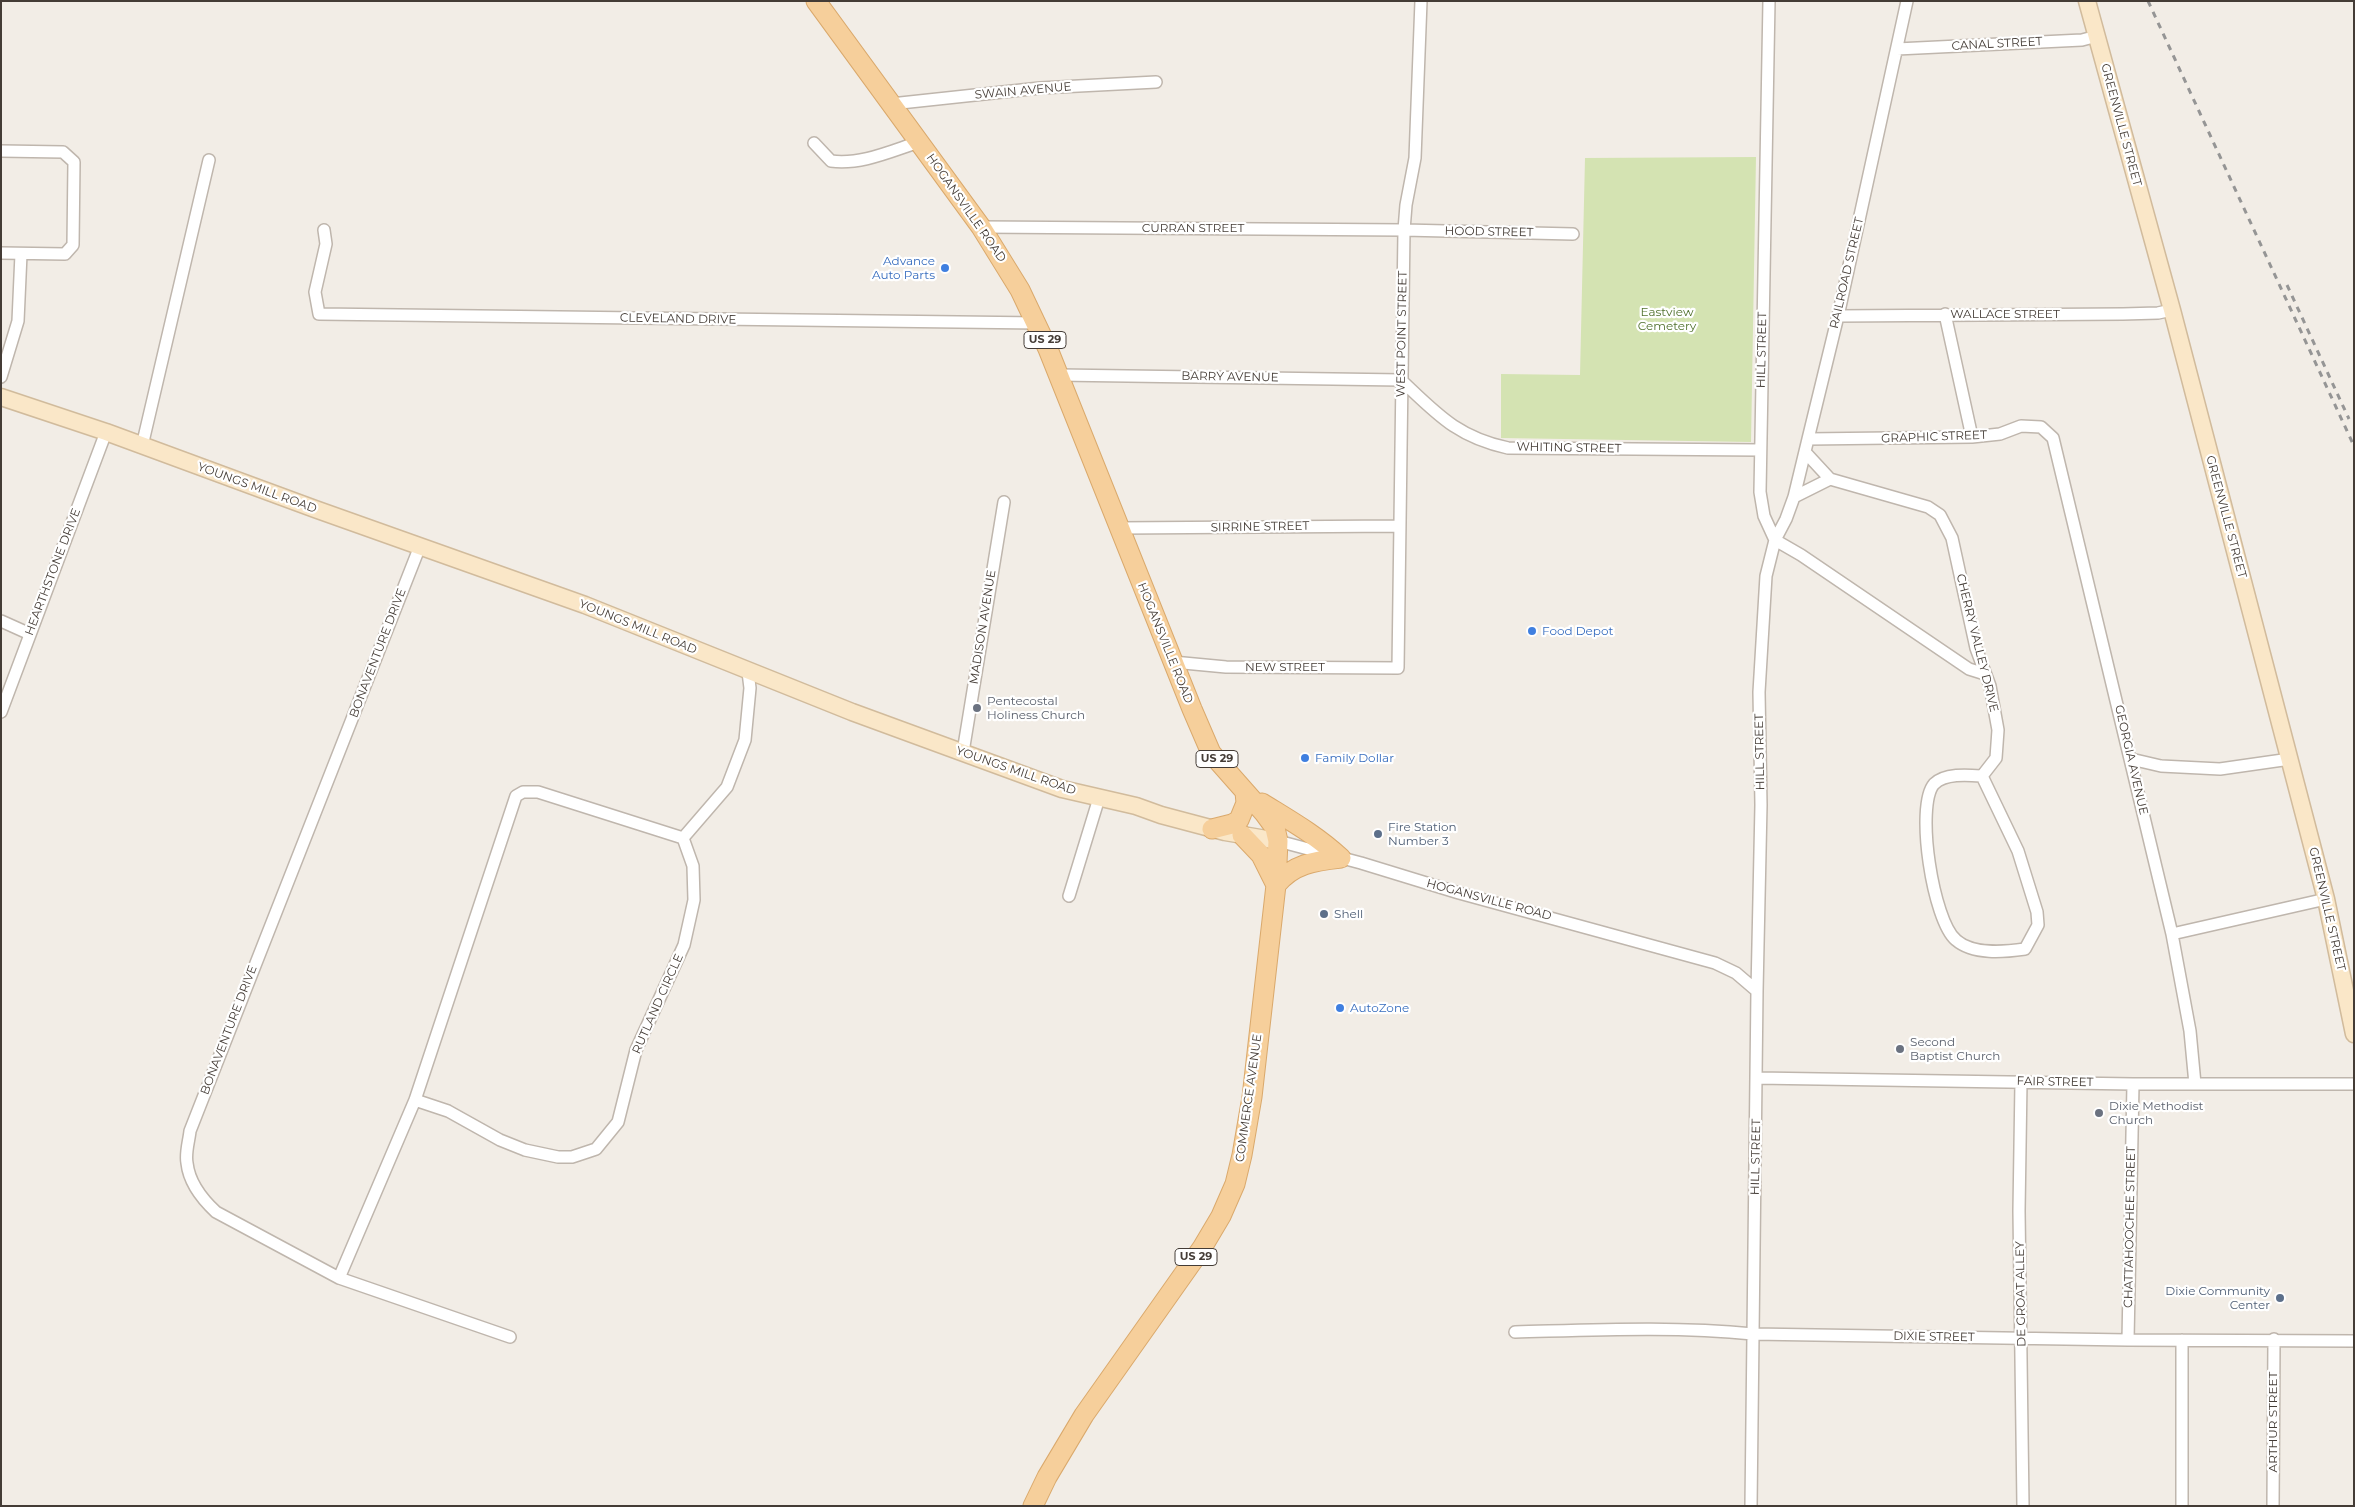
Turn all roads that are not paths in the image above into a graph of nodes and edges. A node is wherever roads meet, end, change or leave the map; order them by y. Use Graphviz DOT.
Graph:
graph roads {
  1 [pos="816,1"];
  2 [pos="1421,1"];
  3 [pos="1769,1"];
  4 [pos="1907,1"];
  5 [pos="2087,1"];
  6 [pos="2097,36"];
  7 [pos="1897,49"];
  8 [pos="1156,82"];
  9 [pos="891,104"];
  10 [pos="919,142"];
  11 [pos="814,143"];
  12 [pos="1,151"];
  13 [pos="209,160"];
  14 [pos="982,227"];
  15 [pos="324,230"];
  16 [pos="1404,230"];
  17 [pos="1573,234"];
  18 [pos="1,253"];
  19 [pos="21,254"];
  20 [pos="2172,310"];
  21 [pos="1945,314"];
  22 [pos="1838,316"];
  23 [pos="1038,324"];
  24 [pos="1059,375"];
  25 [pos="1,377"];
  26 [pos="1401,380"];
  27 [pos="1,397"];
  28 [pos="106,432"];
  29 [pos="1972,437"];
  30 [pos="2053,438"];
  31 [pos="1808,439"];
  32 [pos="142,446"];
  33 [pos="1760,450"];
  34 [pos="1805,452"];
  35 [pos="1830,479"];
  36 [pos="1794,497"];
  37 [pos="1004,502"];
  38 [pos="1400,526"];
  39 [pos="1120,528"];
  40 [pos="1775,540"];
  41 [pos="420,546"];
  42 [pos="1,622"];
  43 [pos="30,634"];
  44 [pos="1173,662"];
  45 [pos="1398,668"];
  46 [pos="748,672"];
  47 [pos="1985,674"];
  48 [pos="1,712"];
  49 [pos="963,752"];
  50 [pos="2131,758"];
  51 [pos="2290,759"];
  52 [pos="1982,776"];
  53 [pos="1245,792"];
  54 [pos="1099,798"];
  55 [pos="1212,829"];
  56 [pos="1242,835"];
  57 [pos="683,838"];
  58 [pos="1278,841"];
  59 [pos="1341,858"];
  60 [pos="1276,885"];
  61 [pos="1069,896"];
  62 [pos="2326,899"];
  63 [pos="2172,934"];
  64 [pos="1757,991"];
  65 [pos="2354,1034"];
  66 [pos="1757,1078"];
  67 [pos="2021,1082"];
  68 [pos="2133,1084"];
  69 [pos="2195,1084"];
  70 [pos="2354,1084"];
  71 [pos="414,1100"];
  72 [pos="339,1278"];
  73 [pos="1514,1332"];
  74 [pos="1753,1334"];
  75 [pos="510,1337"];
  76 [pos="2022,1338"];
  77 [pos="2274,1339"];
  78 [pos="2128,1340"];
  79 [pos="2182,1340"];
  80 [pos="2354,1341"];
  81 [pos="1033,1506"];
  82 [pos="1752,1506"];
  83 [pos="2023,1506"];
  84 [pos="2182,1506"];
  85 [pos="2273,1506"];
  1 -- 9 [label="main road, HOGANSVILLE ROAD / US 29"];
  2 -- 16 [label="street, WEST POINT STREET"];
  3 -- 33 [label="street, HILL STREET"];
  4 -- 7 [label="street, RAILROAD STREET"];
  5 -- 6 [label="street, GREENVILLE STREET"];
  6 -- 7 [label="street, CANAL STREET"];
  6 -- 20 [label="street, GREENVILLE STREET"];
  7 -- 22 [label="street, RAILROAD STREET"];
  8 -- 9 [label="street, SWAIN AVENUE"];
  9 -- 10 [label="main road, HOGANSVILLE ROAD / US 29"];
  10 -- 11 [label="street"];
  10 -- 14 [label="main road, HOGANSVILLE ROAD / US 29"];
  12 -- 19 [label="street"];
  13 -- 32 [label="street"];
  14 -- 16 [label="street, CURRAN STREET"];
  14 -- 23 [label="main road, HOGANSVILLE ROAD / US 29"];
  15 -- 23 [label="street, CLEVELAND DRIVE"];
  16 -- 17 [label="street, HOOD STREET"];
  16 -- 26 [label="street, WEST POINT STREET"];
  18 -- 19 [label="street"];
  19 -- 25 [label="street"];
  20 -- 21 [label="street, WALLACE STREET"];
  20 -- 51 [label="street, GREENVILLE STREET"];
  21 -- 22 [label="street, WALLACE STREET"];
  21 -- 29 [label="street"];
  22 -- 31 [label="street, RAILROAD STREET"];
  23 -- 24 [label="main road, HOGANSVILLE ROAD / US 29"];
  24 -- 26 [label="street, BARRY AVENUE"];
  24 -- 39 [label="main road, HOGANSVILLE ROAD / US 29"];
  26 -- 33 [label="street, WHITING STREET"];
  26 -- 38 [label="street, WEST POINT STREET"];
  27 -- 28 [label="street, YOUNGS MILL ROAD"];
  28 -- 32 [label="street, YOUNGS MILL ROAD"];
  28 -- 43 [label="street, HEARTHSTONE DRIVE"];
  29 -- 30 [label="street, GRAPHIC STREET"];
  29 -- 31 [label="street, GRAPHIC STREET"];
  30 -- 50 [label="street, GEORGIA AVENUE"];
  31 -- 34 [label="street, RAILROAD STREET"];
  32 -- 41 [label="street, YOUNGS MILL ROAD"];
  33 -- 40 [label="street, HILL STREET"];
  34 -- 35 [label="street"];
  34 -- 36 [label="street, RAILROAD STREET"];
  35 -- 36 [label="street"];
  35 -- 47 [label="street, CHERRY VALLEY DRIVE"];
  36 -- 40 [label="street, RAILROAD STREET"];
  37 -- 49 [label="street, MADISON AVENUE"];
  38 -- 39 [label="street, SIRRINE STREET"];
  38 -- 45 [label="street, WEST POINT STREET"];
  39 -- 44 [label="main road, HOGANSVILLE ROAD / US 29"];
  40 -- 47 [label="street"];
  40 -- 64 [label="street, HILL STREET"];
  41 -- 46 [label="street, YOUNGS MILL ROAD"];
  41 -- 72 [label="street, BONAVENTURE DRIVE"];
  42 -- 43 [label="street"];
  43 -- 48 [label="street, HEARTHSTONE DRIVE"];
  44 -- 45 [label="street, NEW STREET"];
  44 -- 53 [label="main road, HOGANSVILLE ROAD / US 29"];
  46 -- 49 [label="street, YOUNGS MILL ROAD"];
  46 -- 57 [label="street"];
  47 -- 52 [label="street, CHERRY VALLEY DRIVE"];
  49 -- 54 [label="street, YOUNGS MILL ROAD"];
  50 -- 51 [label="street"];
  50 -- 63 [label="street, GEORGIA AVENUE"];
  51 -- 62 [label="street, GREENVILLE STREET"];
  52 -- 52 [label="street"];
  53 -- 55 [label="main road"];
  53 -- 58 [label="main road, HOGANSVILLE ROAD / US 29"];
  53 -- 59 [label="main road"];
  54 -- 55 [label="street, YOUNGS MILL ROAD"];
  54 -- 61 [label="street"];
  55 -- 56 [label="street, YOUNGS MILL ROAD"];
  56 -- 58 [label="street, YOUNGS MILL ROAD"];
  56 -- 60 [label="main road"];
  57 -- 71 [label="street"];
  57 -- 71 [label="street, RUTLAND CIRCLE"];
  58 -- 59 [label="street, HOGANSVILLE ROAD"];
  58 -- 60 [label="main road, COMMERCE AVENUE / US 29"];
  59 -- 60 [label="main road"];
  59 -- 64 [label="street, HOGANSVILLE ROAD"];
  60 -- 81 [label="main road, COMMERCE AVENUE / US 29"];
  62 -- 63 [label="street"];
  62 -- 65 [label="street, GREENVILLE STREET"];
  63 -- 69 [label="street, GEORGIA AVENUE"];
  64 -- 66 [label="street, HILL STREET"];
  66 -- 67 [label="street, FAIR STREET"];
  66 -- 74 [label="street, HILL STREET"];
  67 -- 68 [label="street, FAIR STREET"];
  67 -- 76 [label="street, DE GROAT ALLEY"];
  68 -- 69 [label="street, FAIR STREET"];
  68 -- 78 [label="street, CHATTAHOOCHEE STREET"];
  69 -- 70 [label="street, FAIR STREET"];
  71 -- 72 [label="street"];
  72 -- 75 [label="street, BONAVENTURE DRIVE"];
  73 -- 74 [label="street, DIXIE STREET"];
  74 -- 76 [label="street, DIXIE STREET"];
  74 -- 82 [label="street, HILL STREET"];
  76 -- 78 [label="street, DIXIE STREET"];
  76 -- 83 [label="street, DE GROAT ALLEY"];
  77 -- 79 [label="street, DIXIE STREET"];
  77 -- 80 [label="street, DIXIE STREET"];
  77 -- 85 [label="street, ARTHUR STREET"];
  78 -- 79 [label="street, DIXIE STREET"];
  79 -- 84 [label="street"];
}
